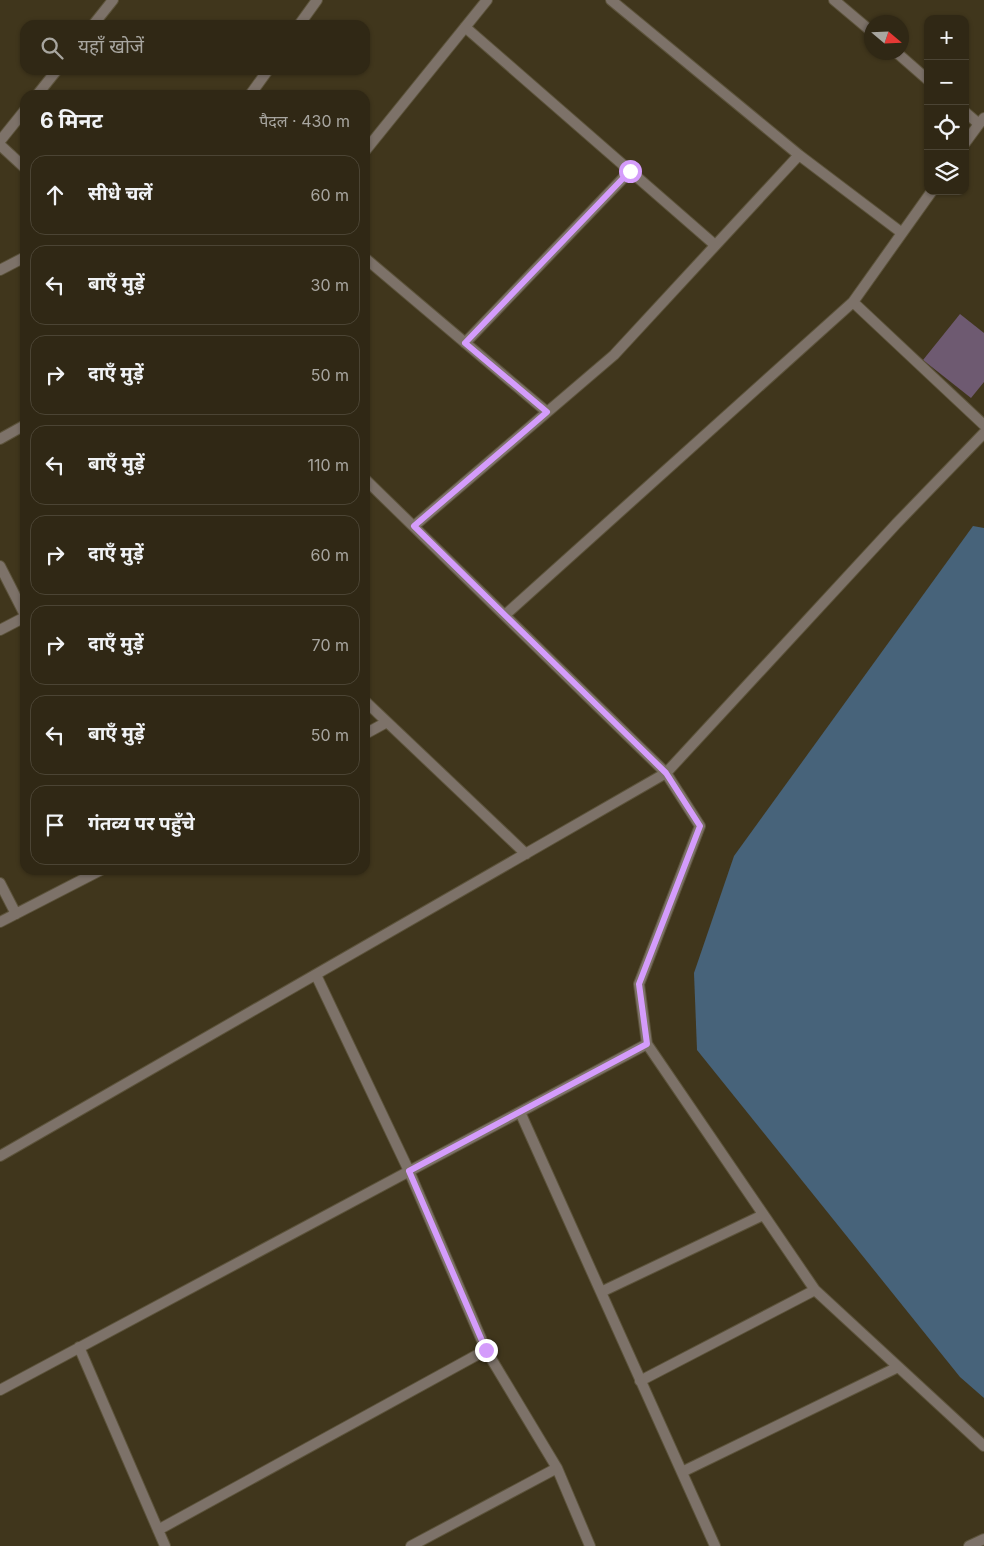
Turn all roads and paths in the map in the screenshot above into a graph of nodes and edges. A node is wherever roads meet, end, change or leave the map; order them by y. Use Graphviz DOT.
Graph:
graph roads {
  1 [pos="317,0"];
  2 [pos="487,0"];
  3 [pos="610,0"];
  4 [pos="834,0"];
  5 [pos="109,2"];
  6 [pos="96,20"];
  7 [pos="303,20"];
  8 [pos="864,25"];
  9 [pos="465,27"];
  10 [pos="905,60"];
  11 [pos="53,75"];
  12 [pos="264,75"];
  13 [pos="924,76"];
  14 [pos="41,90"];
  15 [pos="254,90"];
  16 [pos="969,114"];
  17 [pos="20,117"];
  18 [pos="982,121"];
  19 [pos="969,139"];
  20 [pos="0,143"];
  21 [pos="370,145"];
  22 [pos="799,155"];
  23 [pos="20,163"];
  24 [pos="630,171"];
  25 [pos="929,195"];
  26 [pos="902,233"];
  27 [pos="715,245"];
  28 [pos="20,259"];
  29 [pos="370,262"];
  30 [pos="0,270"];
  31 [pos="853,302"];
  32 [pos="465,343"];
  33 [pos="547,412"];
  34 [pos="984,425"];
  35 [pos="20,429"];
  36 [pos="984,433"];
  37 [pos="0,439"];
  38 [pos="370,483"];
  39 [pos="414,526"];
  40 [pos="0,566"];
  41 [pos="20,606"];
  42 [pos="505,615"];
  43 [pos="20,619"];
  44 [pos="0,630"];
  45 [pos="370,706"];
  46 [pos="387,722"];
  47 [pos="370,731"];
  48 [pos="666,773"];
  49 [pos="526,854"];
  50 [pos="91,875"];
  51 [pos="0,883"];
  52 [pos="16,914"];
  53 [pos="0,922"];
  54 [pos="316,975"];
  55 [pos="647,1044"];
  56 [pos="520,1112"];
  57 [pos="0,1156"];
  58 [pos="409,1171"];
  59 [pos="763,1215"];
  60 [pos="815,1290"];
  61 [pos="601,1292"];
  62 [pos="80,1347"];
  63 [pos="486,1350"];
  64 [pos="898,1367"];
  65 [pos="640,1381"];
  66 [pos="0,1390"];
  67 [pos="984,1446"];
  68 [pos="557,1468"];
  69 [pos="682,1472"];
  70 [pos="158,1530"];
  71 [pos="984,1539"];
  72 [pos="165,1546"];
  73 [pos="411,1546"];
  74 [pos="590,1546"];
  75 [pos="715,1546"];
  76 [pos="969,1546"];
  1 -- 7 [label="street"];
  2 -- 9 [label="street"];
  3 -- 22 [label="street"];
  4 -- 8 [label="street"];
  5 -- 6 [label="street"];
  9 -- 21 [label="street"];
  9 -- 24 [label="street"];
  10 -- 13 [label="street"];
  11 -- 14 [label="street"];
  12 -- 15 [label="street"];
  16 -- 18 [label="street"];
  17 -- 20 [label="street"];
  18 -- 19 [label="street"];
  20 -- 23 [label="street"];
  22 -- 26 [label="street"];
  22 -- 27 [label="street"];
  24 -- 27 [label="street"];
  24 -- 32 [label="street"];
  25 -- 26 [label="street"];
  26 -- 31 [label="street"];
  27 -- 33 [label="street"];
  28 -- 30 [label="street"];
  29 -- 32 [label="street"];
  31 -- 34 [label="street"];
  31 -- 42 [label="street"];
  32 -- 33 [label="street"];
  33 -- 39 [label="street"];
  35 -- 37 [label="street"];
  36 -- 48 [label="street"];
  38 -- 39 [label="street"];
  39 -- 42 [label="street"];
  40 -- 41 [label="street"];
  42 -- 48 [label="street"];
  43 -- 44 [label="street"];
  45 -- 46 [label="street"];
  46 -- 47 [label="street"];
  46 -- 49 [label="street"];
  48 -- 49 [label="street"];
  48 -- 55 [label="street"];
  49 -- 54 [label="street"];
  50 -- 52 [label="street"];
  51 -- 52 [label="street"];
  52 -- 53 [label="street"];
  54 -- 57 [label="street"];
  54 -- 58 [label="street"];
  55 -- 56 [label="street"];
  55 -- 59 [label="street"];
  56 -- 58 [label="street"];
  56 -- 61 [label="street"];
  58 -- 62 [label="street"];
  58 -- 63 [label="street"];
  59 -- 60 [label="street"];
  59 -- 61 [label="street"];
  60 -- 64 [label="street"];
  60 -- 65 [label="street"];
  61 -- 65 [label="street"];
  62 -- 66 [label="street"];
  62 -- 70 [label="street"];
  63 -- 68 [label="street"];
  63 -- 70 [label="street"];
  64 -- 67 [label="street"];
  64 -- 69 [label="street"];
  65 -- 69 [label="street"];
  68 -- 73 [label="street"];
  68 -- 74 [label="street"];
  69 -- 75 [label="street"];
  70 -- 72 [label="street"];
  71 -- 76 [label="street"];
}
